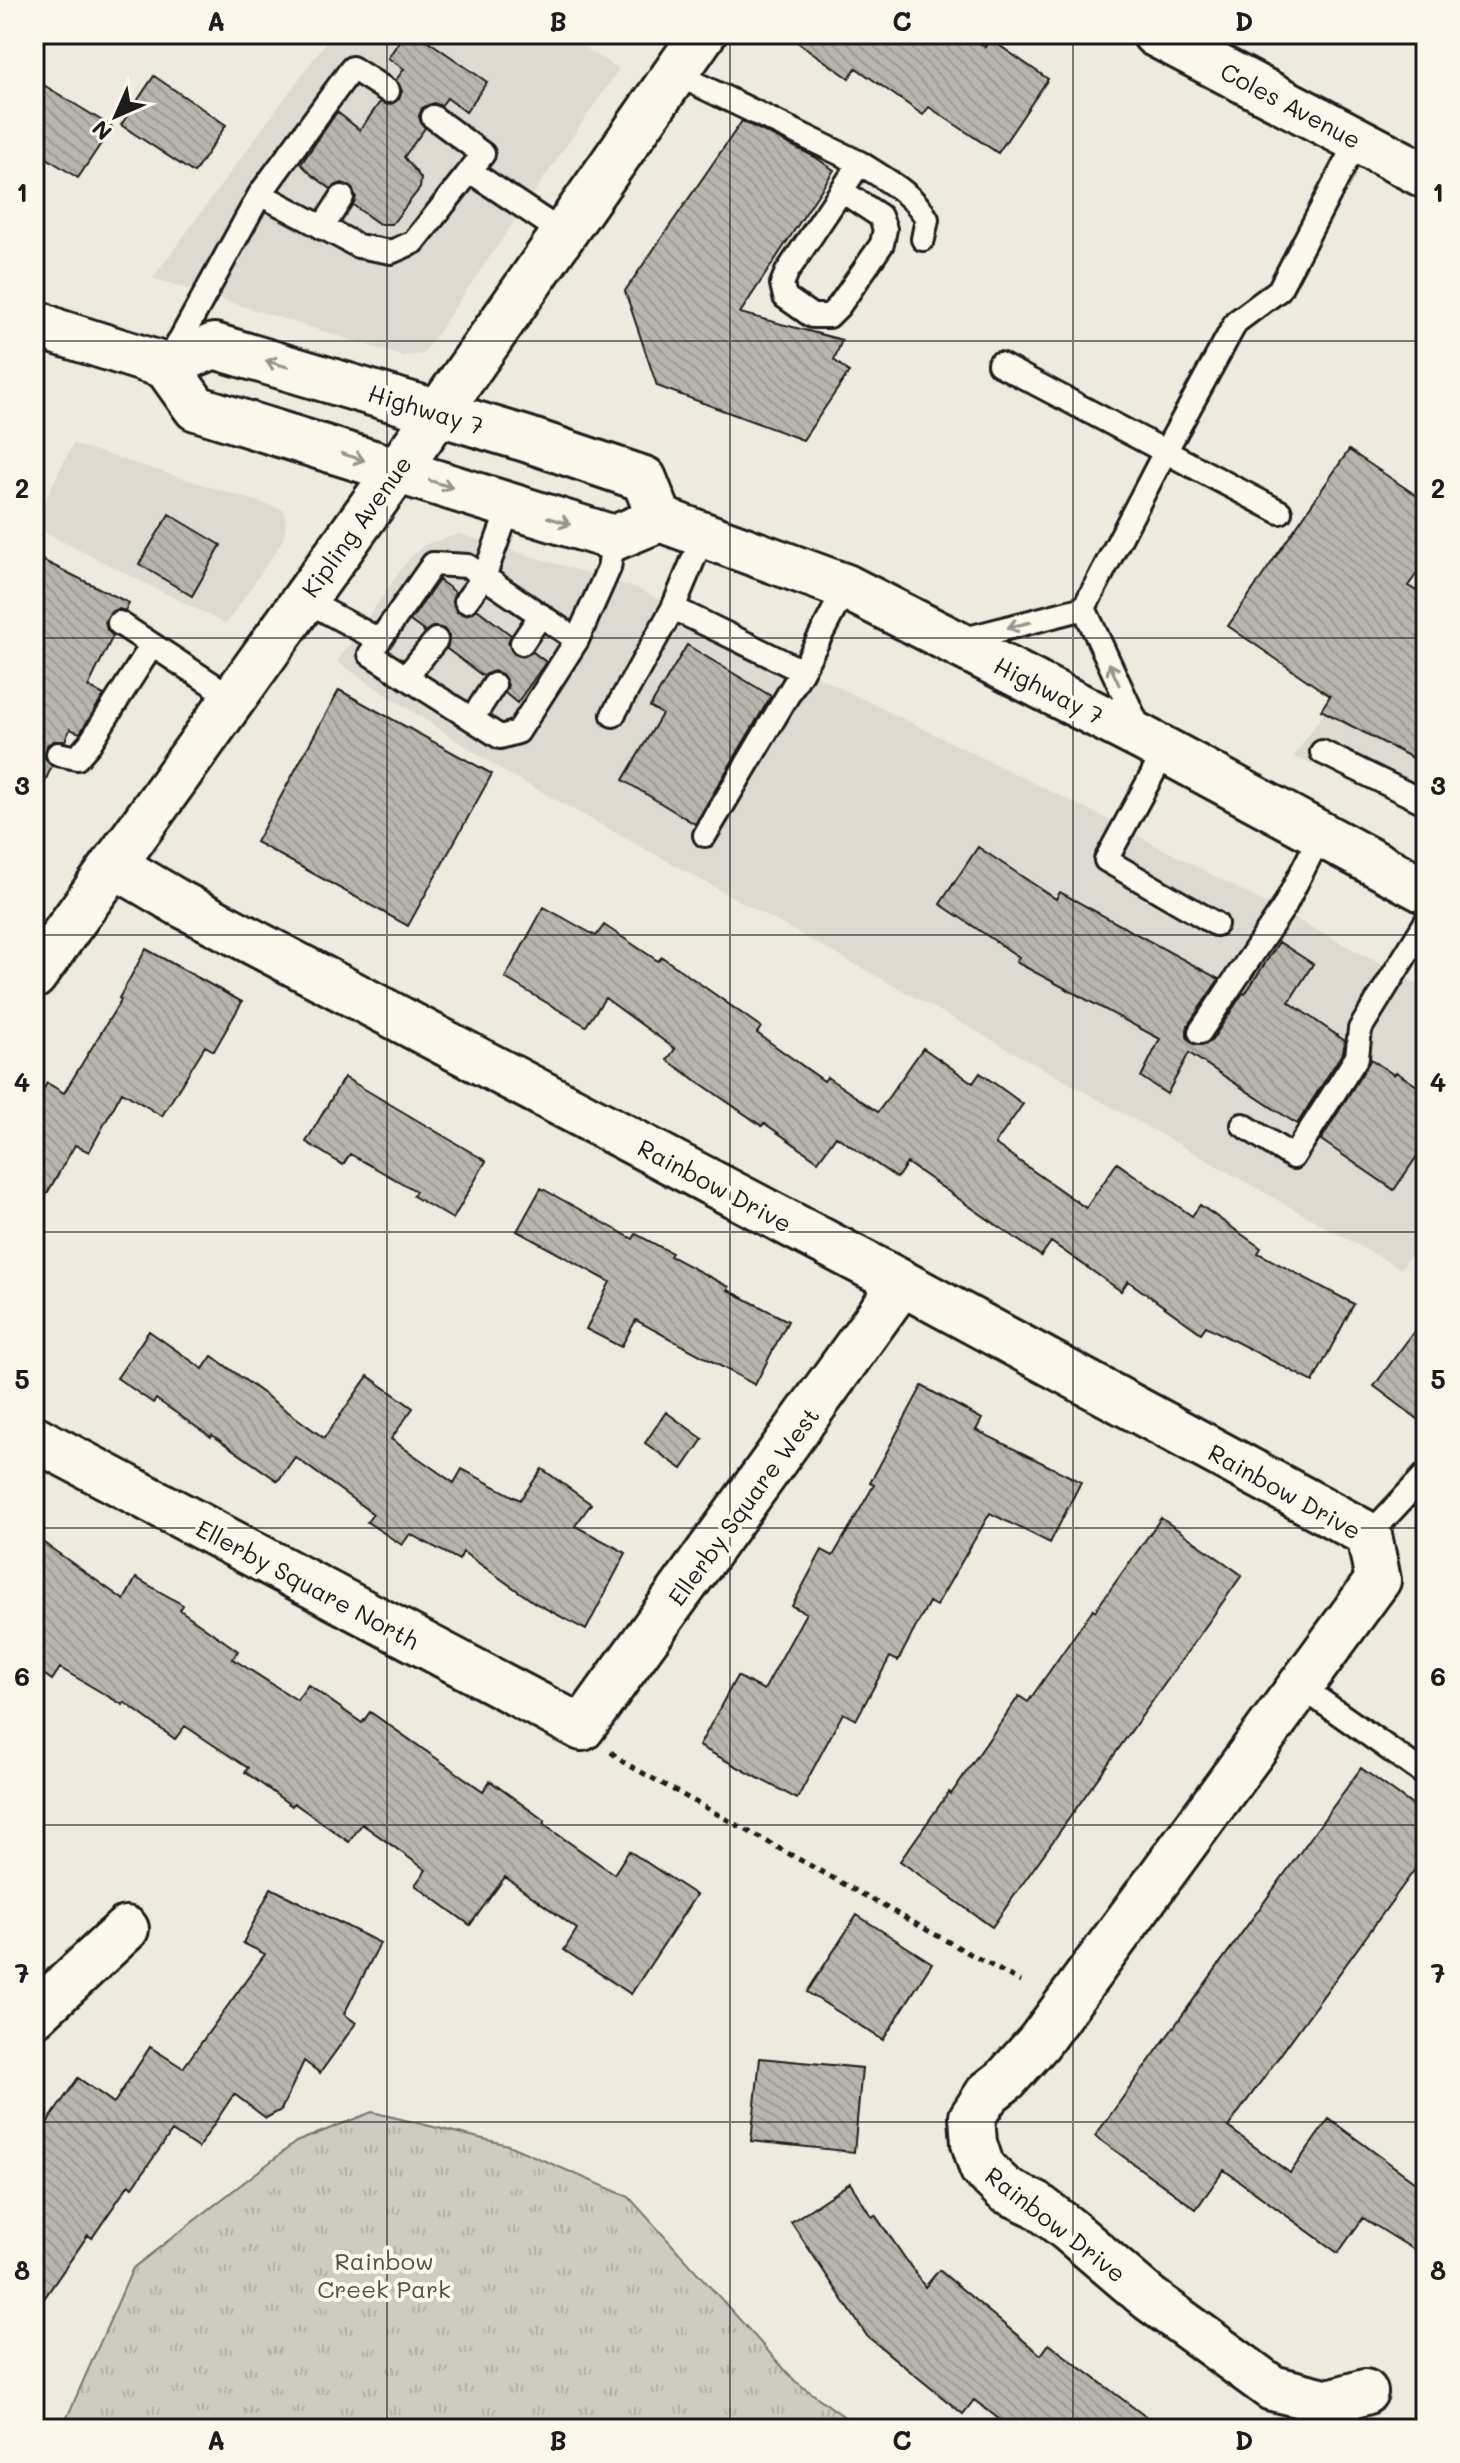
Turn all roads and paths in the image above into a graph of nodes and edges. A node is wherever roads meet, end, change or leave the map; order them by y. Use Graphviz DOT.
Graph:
graph roads {
  1 [pos="703,34"];
  2 [pos="1155,34"];
  3 [pos="676,74"];
  4 [pos="388,91"];
  5 [pos="433,117"];
  6 [pos="1358,139"];
  7 [pos="860,163"];
  8 [pos="470,171"];
  9 [pos="1426,176"];
  10 [pos="842,191"];
  11 [pos="260,194"];
  12 [pos="342,197"];
  13 [pos="322,228"];
  14 [pos="564,234"];
  15 [pos="923,239"];
  16 [pos="34,322"];
  17 [pos="999,364"];
  18 [pos="166,366"];
  19 [pos="439,412"];
  20 [pos="1165,452"];
  21 [pos="396,470"];
  22 [pos="510,505"];
  23 [pos="1280,512"];
  24 [pos="660,519"];
  25 [pos="703,536"];
  26 [pos="614,538"];
  27 [pos="484,577"];
  28 [pos="846,587"];
  29 [pos="303,599"];
  30 [pos="466,601"];
  31 [pos="673,608"];
  32 [pos="1084,608"];
  33 [pos="541,615"];
  34 [pos="119,623"];
  35 [pos="379,640"];
  36 [pos="436,640"];
  37 [pos="577,640"];
  38 [pos="954,641"];
  39 [pos="522,643"];
  40 [pos="152,645"];
  41 [pos="802,671"];
  42 [pos="406,677"];
  43 [pos="494,685"];
  44 [pos="233,698"];
  45 [pos="613,715"];
  46 [pos="472,719"];
  47 [pos="1154,745"];
  48 [pos="1322,752"];
  49 [pos="58,754"];
  50 [pos="1426,803"];
  51 [pos="1321,834"];
  52 [pos="705,835"];
  53 [pos="114,865"];
  54 [pos="1426,891"];
  55 [pos="1426,922"];
  56 [pos="1216,924"];
  57 [pos="34,976"];
  58 [pos="1200,1032"];
  59 [pos="1243,1125"];
  60 [pos="902,1283"];
  61 [pos="34,1438"];
  62 [pos="1426,1474"];
  63 [pos="1369,1535"];
  64 [pos="1300,1686"];
  65 [pos="582,1728"];
  66 [pos="1426,1775"];
  67 [pos="126,1929"];
  68 [pos="1021,1982"];
  69 [pos="34,2015"];
  70 [pos="1365,2392"];
  1 -- 3 [label="street, Kipling Avenue"];
  2 -- 6 [label="street, Coles Avenue"];
  3 -- 7 [label="lane"];
  3 -- 14 [label="street, Kipling Avenue"];
  4 -- 11 [label="lane"];
  5 -- 8 [label="lane"];
  6 -- 9 [label="street, Coles Avenue"];
  6 -- 20 [label="lane"];
  7 -- 10 [label="lane"];
  7 -- 15 [label="lane"];
  8 -- 13 [label="lane"];
  8 -- 14 [label="lane"];
  10 -- 10 [label="lane"];
  11 -- 13 [label="lane"];
  11 -- 18 [label="lane"];
  12 -- 13 [label="lane"];
  14 -- 19 [label="street, Kipling Avenue"];
  16 -- 18 [label="street"];
  17 -- 20 [label="lane"];
  19 -- 18 [label="street, Highway 7, one-way"];
  18 -- 21 [label="street, one-way"];
  19 -- 21 [label="street, Kipling Avenue"];
  19 -- 24 [label="street, Highway 7"];
  20 -- 23 [label="lane"];
  20 -- 32 [label="lane"];
  21 -- 22 [label="street, one-way"];
  21 -- 29 [label="street, Kipling Avenue"];
  22 -- 26 [label="street, one-way"];
  22 -- 27 [label="lane"];
  24 -- 25 [label="street, Highway 7"];
  24 -- 26 [label="street"];
  25 -- 28 [label="street, Highway 7"];
  25 -- 31 [label="lane"];
  26 -- 37 [label="lane"];
  27 -- 30 [label="lane"];
  27 -- 33 [label="lane"];
  27 -- 35 [label="lane"];
  28 -- 38 [label="street, Highway 7"];
  28 -- 41 [label="lane"];
  29 -- 35 [label="lane"];
  29 -- 44 [label="street, Kipling Avenue"];
  31 -- 41 [label="lane"];
  31 -- 45 [label="lane"];
  32 -- 38 [label="lane, one-way"];
  47 -- 32 [label="lane, one-way"];
  33 -- 37 [label="lane"];
  33 -- 39 [label="lane"];
  34 -- 40 [label="lane"];
  35 -- 42 [label="lane"];
  36 -- 42 [label="lane"];
  37 -- 46 [label="lane"];
  38 -- 47 [label="street, Highway 7"];
  40 -- 44 [label="lane"];
  40 -- 49 [label="lane"];
  41 -- 52 [label="lane"];
  42 -- 46 [label="lane"];
  43 -- 46 [label="lane"];
  44 -- 53 [label="street, Kipling Avenue"];
  47 -- 51 [label="street, Highway 7"];
  47 -- 56 [label="lane"];
  48 -- 50 [label="lane"];
  51 -- 54 [label="street, Highway 7"];
  51 -- 58 [label="lane"];
  53 -- 57 [label="street, Kipling Avenue"];
  53 -- 60 [label="street, Rainbow Drive"];
  55 -- 59 [label="lane"];
  60 -- 63 [label="street, Rainbow Drive"];
  60 -- 65 [label="street, Ellerby Square West"];
  61 -- 65 [label="street, Ellerby Square North"];
  62 -- 63 [label="lane"];
  63 -- 64 [label="street, Rainbow Drive"];
  64 -- 66 [label="lane"];
  64 -- 70 [label="street, Rainbow Drive"];
  65 -- 68 [label="path"];
  67 -- 69 [label="street"];
}
